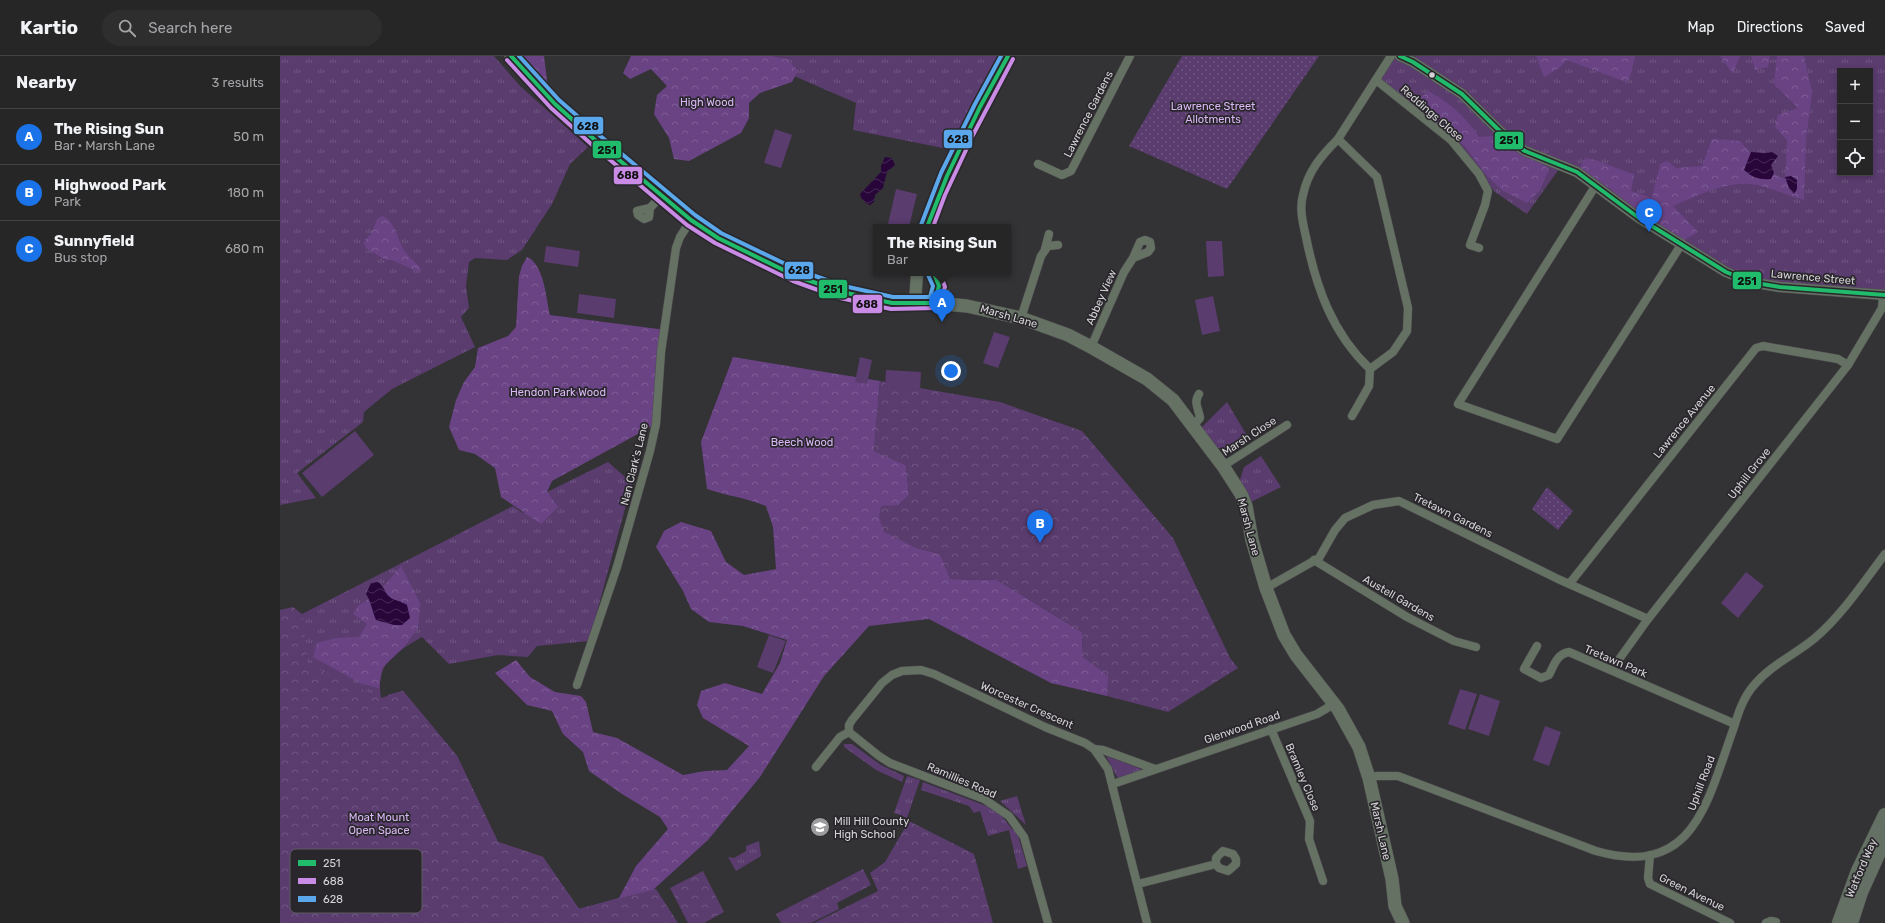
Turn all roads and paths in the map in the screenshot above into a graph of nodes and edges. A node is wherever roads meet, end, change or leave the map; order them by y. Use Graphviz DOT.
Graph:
graph roads {
  1 [pos="511,56"];
  2 [pos="1008,56"];
  3 [pos="1130,56"];
  4 [pos="1391,56"];
  5 [pos="1400,56"];
  6 [pos="1376,80"];
  7 [pos="1338,139"];
  8 [pos="1038,164"];
  9 [pos="1596,185"];
  10 [pos="662,195"];
  11 [pos="650,208"];
  12 [pos="691,220"];
  13 [pos="928,224"];
  14 [pos="1049,234"];
  15 [pos="1058,245"];
  16 [pos="1682,245"];
  17 [pos="1478,248"];
  18 [pos="1044,249"];
  19 [pos="1133,258"];
  20 [pos="918,276"];
  21 [pos="935,276"];
  22 [pos="939,286"];
  23 [pos="1884,295"];
  24 [pos="934,302"];
  25 [pos="915,303"];
  26 [pos="948,304"];
  27 [pos="1021,318"];
  28 [pos="1091,347"];
  29 [pos="1848,365"];
  30 [pos="1370,369"];
  31 [pos="1199,394"];
  32 [pos="1352,416"];
  33 [pos="1287,425"];
  34 [pos="1193,426"];
  35 [pos="1223,466"];
  36 [pos="1885,554"];
  37 [pos="1314,560"];
  38 [pos="1570,583"];
  39 [pos="1266,588"];
  40 [pos="1648,619"];
  41 [pos="1537,646"];
  42 [pos="1476,647"];
  43 [pos="1620,658"];
  44 [pos="577,685"];
  45 [pos="1334,704"];
  46 [pos="1735,724"];
  47 [pos="1271,729"];
  48 [pos="848,732"];
  49 [pos="1094,749"];
  50 [pos="816,767"];
  51 [pos="1155,769"];
  52 [pos="1369,778"];
  53 [pos="1113,784"];
  54 [pos="1885,815"];
  55 [pos="1885,839"];
  56 [pos="1650,855"];
  57 [pos="1216,864"];
  58 [pos="1323,881"];
  59 [pos="1138,884"];
  60 [pos="1400,922"];
  61 [pos="1776,922"];
  62 [pos="1048,923"];
  63 [pos="1147,923"];
  64 [pos="1730,923"];
  65 [pos="1766,923"];
  66 [pos="1839,923"];
  67 [pos="1851,923"];
  1 -- 10 [label="main road, Marsh Lane"];
  2 -- 13 [label="main road"];
  3 -- 8 [label="street, Lawrence Gardens"];
  4 -- 6 [label="street"];
  5 -- 9 [label="street, Lawrence Street"];
  6 -- 7 [label="street"];
  6 -- 17 [label="street, Reddings Close"];
  7 -- 30 [label="street"];
  7 -- 30 [label="street"];
  9 -- 16 [label="street, Lawrence Street"];
  9 -- 16 [label="street"];
  10 -- 11 [label="street"];
  10 -- 12 [label="main road, Marsh Lane"];
  12 -- 25 [label="main road, Marsh Lane"];
  12 -- 44 [label="street, Nan Clark's Lane"];
  14 -- 18 [label="street"];
  15 -- 18 [label="street"];
  16 -- 23 [label="street, Lawrence Street"];
  18 -- 27 [label="street"];
  19 -- 28 [label="street, Abbey View"];
  20 -- 25 [label="main road"];
  21 -- 22 [label="main road"];
  22 -- 24 [label="main road"];
  22 -- 26 [label="main road"];
  23 -- 29 [label="street, Uphill Grove"];
  24 -- 25 [label="main road, Marsh Lane"];
  24 -- 26 [label="main road, Marsh Lane"];
  26 -- 27 [label="main road, Marsh Lane"];
  27 -- 28 [label="main road, Marsh Lane"];
  28 -- 34 [label="main road, Marsh Lane"];
  29 -- 38 [label="street, Lawrence Avenue"];
  29 -- 40 [label="street, Uphill Grove"];
  30 -- 32 [label="street"];
  31 -- 34 [label="street"];
  33 -- 35 [label="street, Marsh Close"];
  34 -- 35 [label="main road, Marsh Lane"];
  35 -- 39 [label="main road, Marsh Lane"];
  36 -- 46 [label="street, Uphill Road"];
  37 -- 38 [label="street, Tretawn Gardens"];
  37 -- 39 [label="street, Tretawn Gardens"];
  37 -- 42 [label="street, Austell Gardens"];
  38 -- 40 [label="street, Tretawn Gardens"];
  39 -- 45 [label="main road, Marsh Lane"];
  40 -- 43 [label="street, Uphill Grove"];
  41 -- 46 [label="street, Tretawn Park"];
  45 -- 47 [label="street, Glenwood Road"];
  45 -- 52 [label="main road, Marsh Lane"];
  46 -- 56 [label="street, Uphill Road"];
  47 -- 51 [label="street, Glenwood Road"];
  47 -- 58 [label="street, Bramley Close"];
  48 -- 49 [label="street, Worcester Crescent"];
  48 -- 50 [label="street, Worcester Crescent"];
  48 -- 62 [label="street, Ramillies Road"];
  49 -- 51 [label="street"];
  49 -- 53 [label="street, Worcester Crescent"];
  51 -- 53 [label="street, Glenwood Road"];
  52 -- 56 [label="street, Uphill Road"];
  52 -- 60 [label="main road, Marsh Lane"];
  53 -- 59 [label="street, Worcester Crescent"];
  54 -- 66 [label="highway, Watford Way"];
  55 -- 67 [label="highway, Watford Way"];
  56 -- 64 [label="street, Green Avenue"];
  57 -- 59 [label="street"];
  59 -- 63 [label="street, Worcester Crescent"];
  61 -- 65 [label="street"];
}
